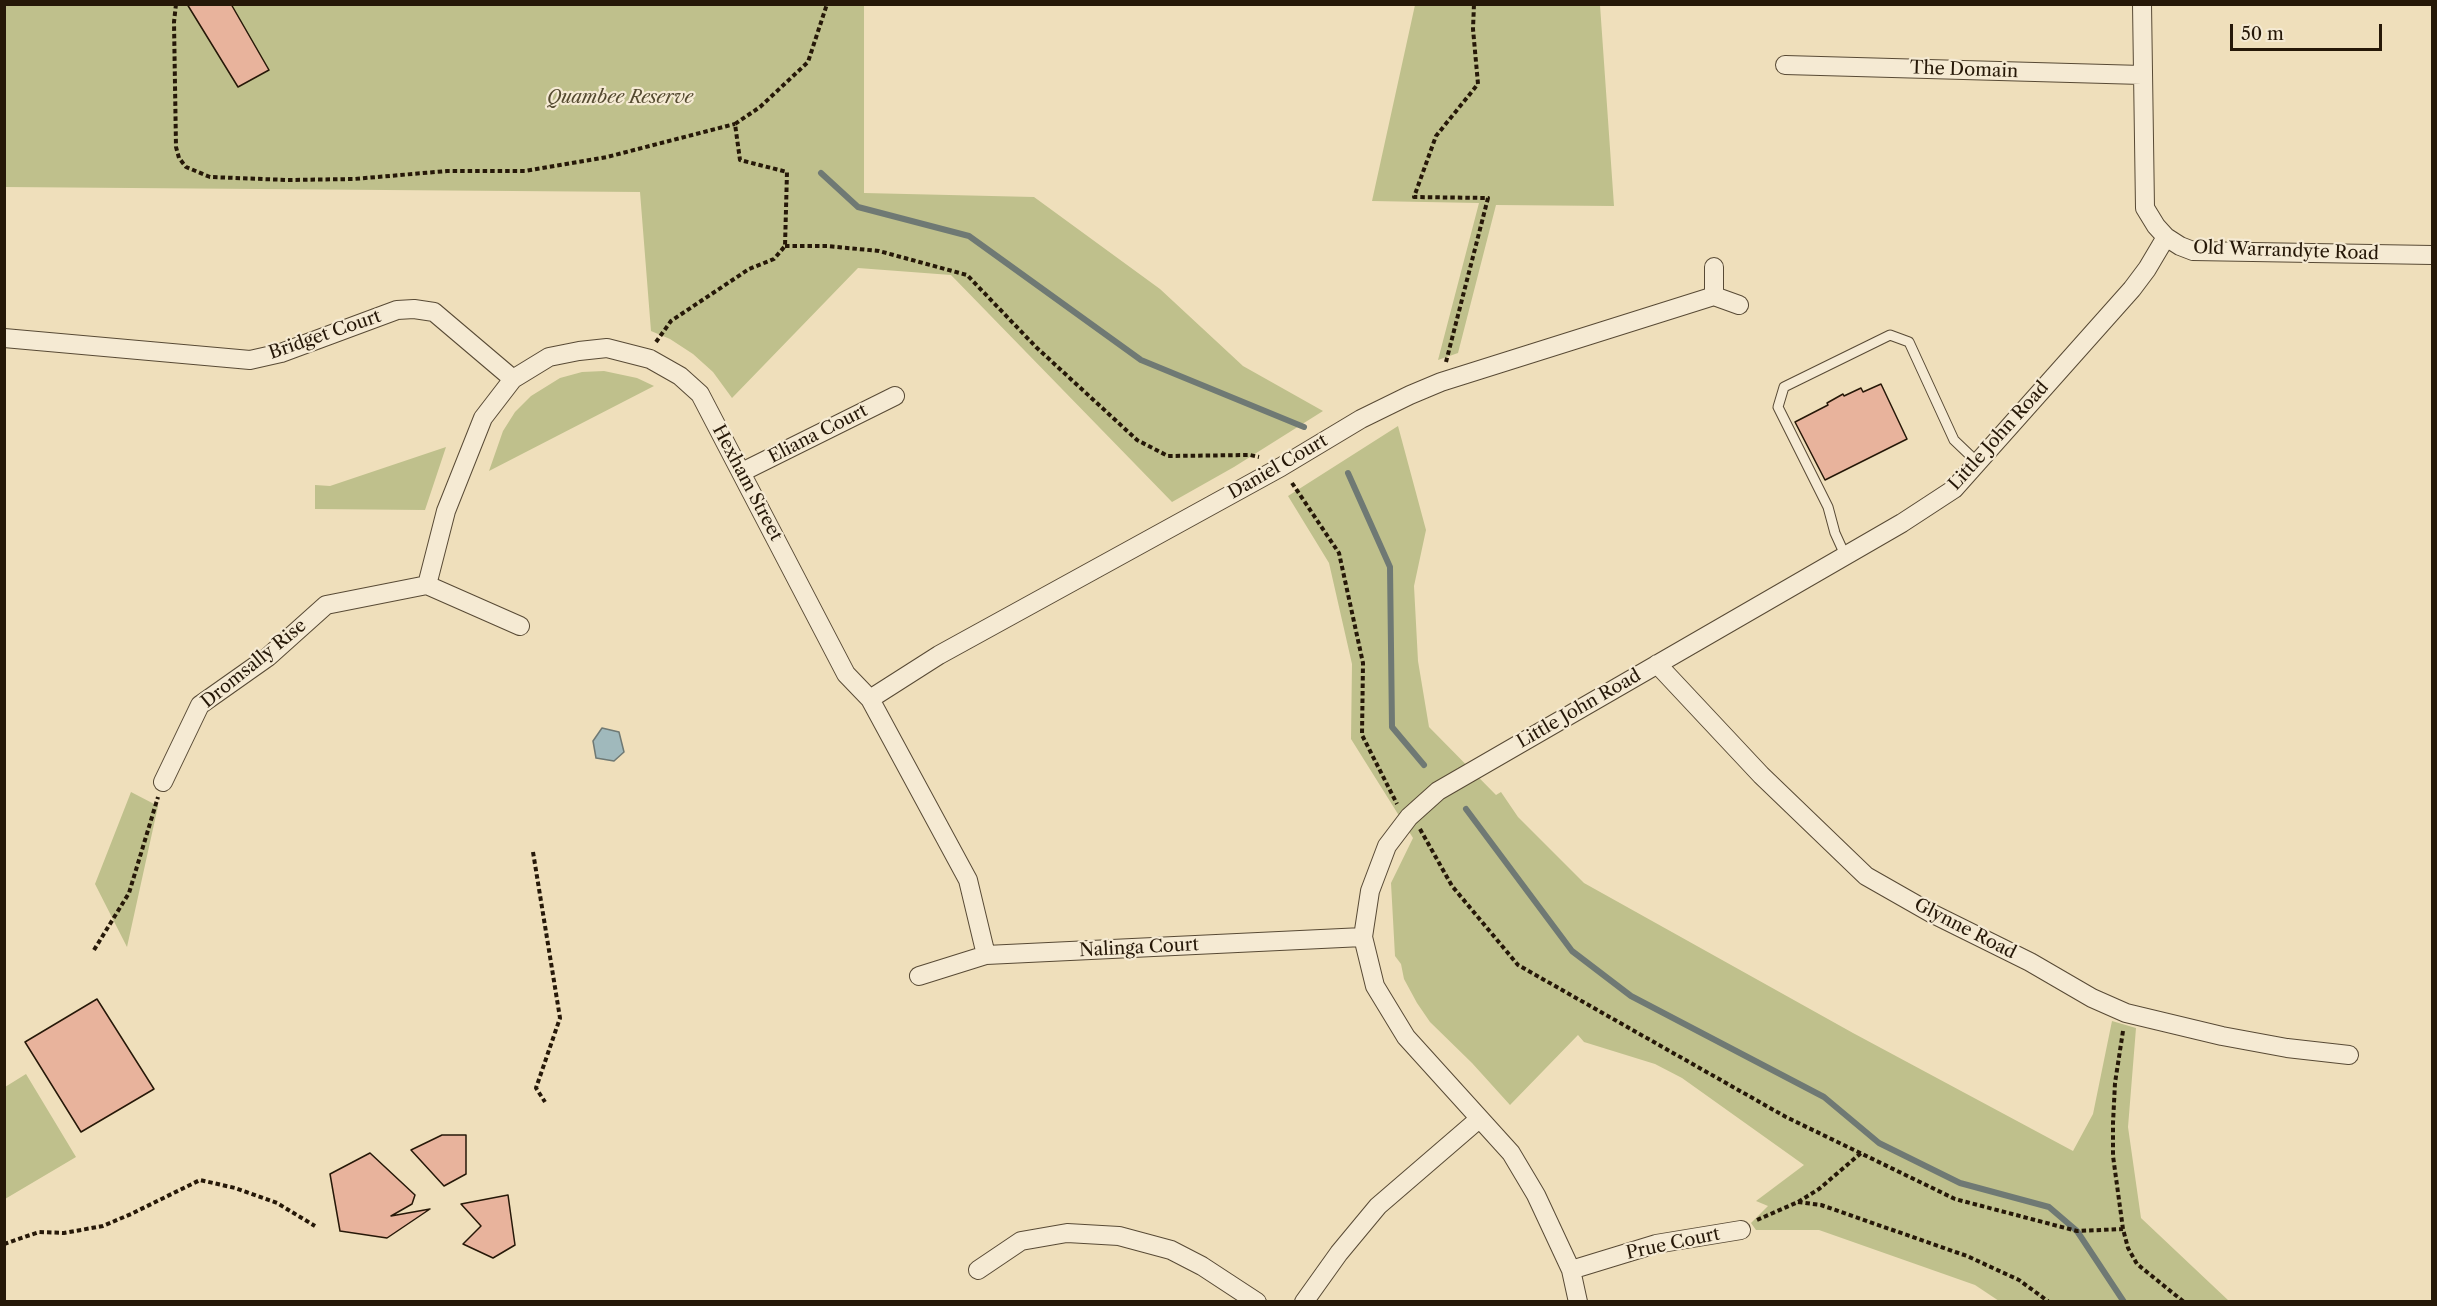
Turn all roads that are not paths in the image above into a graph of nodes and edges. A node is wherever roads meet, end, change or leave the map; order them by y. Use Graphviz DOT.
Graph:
graph roads {
  1 [pos="2142,4"];
  2 [pos="1785,65"];
  3 [pos="2142,75"];
  4 [pos="2166,237"];
  5 [pos="2433,255"];
  6 [pos="1714,267"];
  7 [pos="1714,296"];
  8 [pos="1739,305"];
  9 [pos="4,338"];
  10 [pos="513,380"];
  11 [pos="895,396"];
  12 [pos="1977,462"];
  13 [pos="742,472"];
  14 [pos="1845,555"];
  15 [pos="427,585"];
  16 [pos="520,626"];
  17 [pos="1657,664"];
  18 [pos="870,699"];
  19 [pos="163,782"];
  20 [pos="1363,937"];
  21 [pos="986,955"];
  22 [pos="919,976"];
  23 [pos="2349,1054"];
  24 [pos="1479,1119"];
  25 [pos="1741,1230"];
  26 [pos="978,1270"];
  27 [pos="1571,1270"];
  28 [pos="1257,1302"];
  29 [pos="1304,1302"];
  30 [pos="1578,1302"];
  1 -- 3 [label="street, Old Warrandyte Road"];
  2 -- 3 [label="street, The Domain"];
  3 -- 4 [label="street, Old Warrandyte Road"];
  4 -- 5 [label="street, Old Warrandyte Road"];
  4 -- 12 [label="street, Little John Road"];
  6 -- 7 [label="street"];
  7 -- 8 [label="street"];
  7 -- 18 [label="street, Daniel Court"];
  9 -- 10 [label="street, Bridget Court"];
  10 -- 13 [label="street, Hexham Street"];
  10 -- 15 [label="street, Hexham Street"];
  11 -- 13 [label="street, Eliana Court"];
  12 -- 14 [label="street, Little John Road"];
  12 -- 14 [label="lane"];
  13 -- 18 [label="street, Hexham Street"];
  14 -- 17 [label="street, Little John Road"];
  15 -- 16 [label="street"];
  15 -- 19 [label="street, Dromsally Rise"];
  17 -- 20 [label="street, Little John Road"];
  17 -- 23 [label="street, Glynne Road"];
  18 -- 21 [label="street, Hexham Street"];
  20 -- 21 [label="street, Nalinga Court"];
  20 -- 24 [label="street, Little John Road"];
  21 -- 22 [label="street, Nalinga Court"];
  24 -- 27 [label="street, Little John Road"];
  24 -- 29 [label="street"];
  25 -- 27 [label="street, Prue Court"];
  26 -- 28 [label="street"];
  27 -- 30 [label="street, Little John Road"];
}
